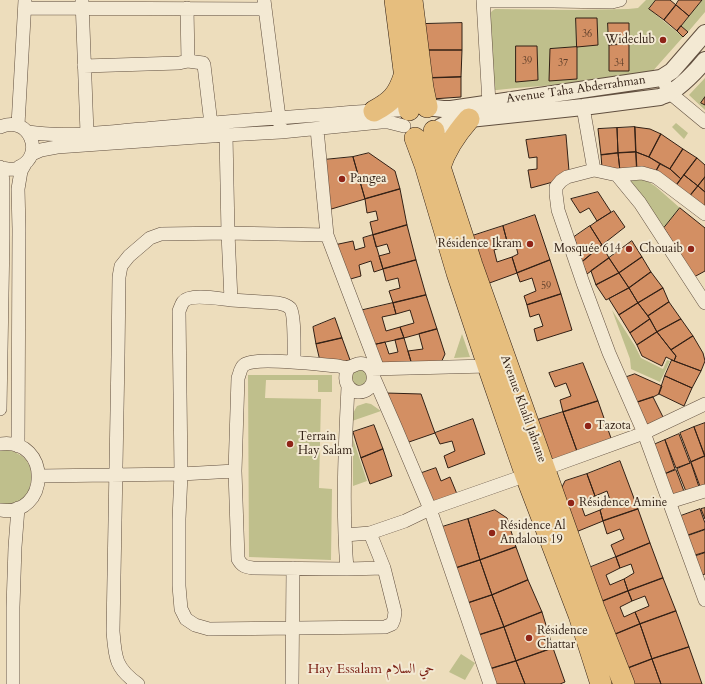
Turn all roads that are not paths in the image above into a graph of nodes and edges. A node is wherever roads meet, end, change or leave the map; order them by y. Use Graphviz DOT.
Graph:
graph roads {
  1 [pos="394,0"];
  2 [pos="412,0"];
  3 [pos="620,0"];
  4 [pos="483,1"];
  5 [pos="25,4"];
  6 [pos="82,4"];
  7 [pos="145,4"];
  8 [pos="265,4"];
  9 [pos="195,6"];
  10 [pos="705,32"];
  11 [pos="705,60"];
  12 [pos="188,62"];
  13 [pos="84,66"];
  14 [pos="404,76"];
  15 [pos="660,78"];
  16 [pos="670,93"];
  17 [pos="489,103"];
  18 [pos="583,107"];
  19 [pos="374,111"];
  20 [pos="415,116"];
  21 [pos="279,118"];
  22 [pos="469,119"];
  23 [pos="705,122"];
  24 [pos="210,124"];
  25 [pos="0,127"];
  26 [pos="23,129"];
  27 [pos="317,129"];
  28 [pos="435,131"];
  29 [pos="281,132"];
  30 [pos="87,133"];
  31 [pos="226,135"];
  32 [pos="29,159"];
  33 [pos="1,167"];
  34 [pos="440,168"];
  35 [pos="594,170"];
  36 [pos="617,174"];
  37 [pos="705,214"];
  38 [pos="228,233"];
  39 [pos="327,235"];
  40 [pos="2,236"];
  41 [pos="700,283"];
  42 [pos="231,300"];
  43 [pos="705,303"];
  44 [pos="1,320"];
  45 [pos="294,362"];
  46 [pos="488,366"];
  47 [pos="349,367"];
  48 [pos="374,372"];
  49 [pos="348,387"];
  50 [pos="705,404"];
  51 [pos="0,409"];
  52 [pos="644,433"];
  53 [pos="0,444"];
  54 [pos="18,446"];
  55 [pos="236,471"];
  56 [pos="535,472"];
  57 [pos="181,474"];
  58 [pos="116,475"];
  59 [pos="39,476"];
  60 [pos="705,491"];
  61 [pos="669,502"];
  62 [pos="18,508"];
  63 [pos="430,509"];
  64 [pos="0,510"];
  65 [pos="370,533"];
  66 [pos="345,535"];
  67 [pos="293,568"];
  68 [pos="384,568"];
  69 [pos="347,569"];
  70 [pos="705,600"];
  71 [pos="292,628"];
  72 [pos="13,684"];
  73 [pos="138,684"];
  74 [pos="292,684"];
  75 [pos="490,684"];
  76 [pos="601,684"];
  77 [pos="624,684"];
  1 -- 14 [label="main road, Avenue Khalil Jabrane"];
  2 -- 20 [label="main road, Avenue Khalil Jabrane"];
  3 -- 4 [label="street"];
  4 -- 17 [label="street"];
  5 -- 6 [label="street"];
  5 -- 26 [label="street"];
  6 -- 7 [label="street"];
  6 -- 13 [label="street"];
  7 -- 9 [label="street"];
  8 -- 9 [label="street"];
  8 -- 21 [label="street"];
  9 -- 12 [label="street"];
  10 -- 15 [label="street, Avenue Taha Abderrahman"];
  11 -- 16 [label="street, Avenue Taha Abderrahman"];
  12 -- 13 [label="street"];
  12 -- 24 [label="street"];
  13 -- 30 [label="street"];
  14 -- 19 [label="main road"];
  14 -- 20 [label="main road, Avenue Khalil Jabrane"];
  15 -- 16 [label="street"];
  15 -- 17 [label="street, Avenue Taha Abderrahman"];
  16 -- 18 [label="street, Avenue Taha Abderrahman"];
  16 -- 23 [label="street"];
  17 -- 20 [label="street, Avenue Taha Abderrahman"];
  18 -- 22 [label="street, Avenue Taha Abderrahman"];
  18 -- 35 [label="street"];
  19 -- 20 [label="street"];
  19 -- 21 [label="street"];
  20 -- 27 [label="street"];
  20 -- 28 [label="main road"];
  20 -- 46 [label="main road, Avenue Khalil Jabrane"];
  21 -- 24 [label="street"];
  21 -- 29 [label="street"];
  22 -- 28 [label="street, Avenue Taha Abderrahman"];
  22 -- 34 [label="main road"];
  24 -- 30 [label="street"];
  25 -- 26 [label="street"];
  26 -- 30 [label="street"];
  26 -- 32 [label="street"];
  27 -- 29 [label="street"];
  27 -- 39 [label="street"];
  28 -- 34 [label="main road, Avenue Khalil Jabrane"];
  29 -- 31 [label="street"];
  31 -- 32 [label="street"];
  31 -- 38 [label="street"];
  32 -- 33 [label="street"];
  32 -- 54 [label="street"];
  33 -- 40 [label="street"];
  34 -- 56 [label="main road, Avenue Khalil Jabrane"];
  35 -- 36 [label="street"];
  35 -- 52 [label="street"];
  36 -- 37 [label="street"];
  36 -- 41 [label="street"];
  38 -- 39 [label="street"];
  38 -- 42 [label="street"];
  38 -- 58 [label="street"];
  39 -- 48 [label="street"];
  40 -- 44 [label="street"];
  41 -- 43 [label="street"];
  42 -- 45 [label="street"];
  42 -- 57 [label="street"];
  44 -- 51 [label="street"];
  45 -- 47 [label="street"];
  45 -- 55 [label="street"];
  46 -- 48 [label="street"];
  46 -- 56 [label="main road, Avenue Khalil Jabrane"];
  47 -- 48 [label="street"];
  47 -- 49 [label="street"];
  48 -- 49 [label="street"];
  48 -- 63 [label="street"];
  49 -- 66 [label="street"];
  50 -- 52 [label="street"];
  52 -- 56 [label="street"];
  52 -- 61 [label="street"];
  53 -- 54 [label="street"];
  54 -- 59 [label="street"];
  55 -- 57 [label="street"];
  55 -- 67 [label="street"];
  56 -- 63 [label="street"];
  56 -- 76 [label="main road, Avenue Khalil Jabrane"];
  56 -- 77 [label="main road, Avenue Khalil Jabrane"];
  57 -- 58 [label="street"];
  57 -- 71 [label="street"];
  58 -- 59 [label="street"];
  58 -- 73 [label="street"];
  59 -- 62 [label="street"];
  60 -- 61 [label="street"];
  61 -- 70 [label="street"];
  62 -- 64 [label="street"];
  62 -- 72 [label="street"];
  63 -- 65 [label="street"];
  63 -- 75 [label="street"];
  65 -- 66 [label="street"];
  65 -- 68 [label="street"];
  66 -- 69 [label="street"];
  67 -- 69 [label="street"];
  67 -- 71 [label="street"];
  68 -- 69 [label="street"];
  68 -- 71 [label="street"];
  71 -- 74 [label="street"];
}
